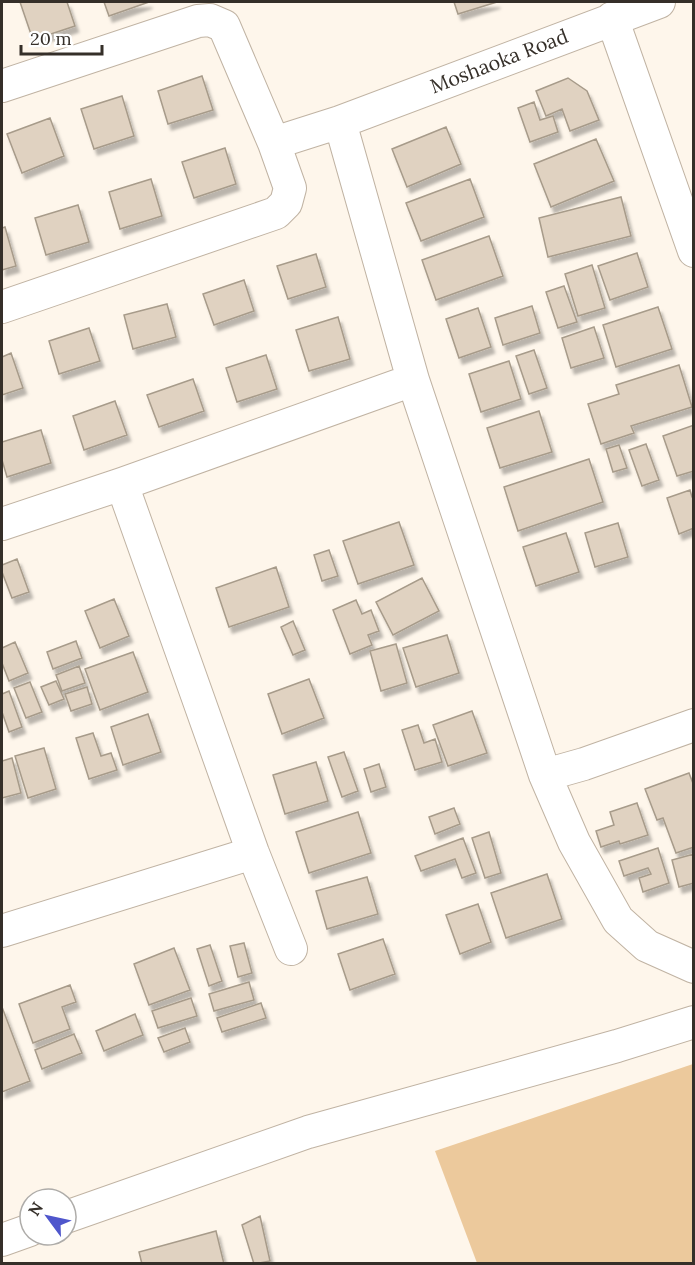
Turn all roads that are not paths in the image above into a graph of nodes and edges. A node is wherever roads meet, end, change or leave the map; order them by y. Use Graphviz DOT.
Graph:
graph roads {
  1 [pos="659,2"];
  2 [pos="612,18"];
  3 [pos="2,86"];
  4 [pos="340,122"];
  5 [pos="274,142"];
  6 [pos="693,251"];
  7 [pos="2,307"];
  8 [pos="412,381"];
  9 [pos="122,484"];
  10 [pos="2,524"];
  11 [pos="693,725"];
  12 [pos="545,776"];
  13 [pos="253,853"];
  14 [pos="2,931"];
  15 [pos="291,949"];
  16 [pos="693,967"];
  17 [pos="693,1022"];
  18 [pos="78,1213"];
  19 [pos="18,1234"];
  20 [pos="2,1240"];
  1 -- 2 [label="street, Moshaoka Road"];
  2 -- 4 [label="street, Moshaoka Road"];
  2 -- 6 [label="street"];
  3 -- 5 [label="street"];
  4 -- 5 [label="street, Moshaoka Road"];
  4 -- 8 [label="street"];
  5 -- 7 [label="street"];
  8 -- 9 [label="street"];
  8 -- 12 [label="street"];
  9 -- 10 [label="street"];
  9 -- 13 [label="street"];
  11 -- 12 [label="street"];
  12 -- 16 [label="street"];
  13 -- 14 [label="street"];
  13 -- 15 [label="street"];
  17 -- 18 [label="street"];
  19 -- 20 [label="street"];
}
